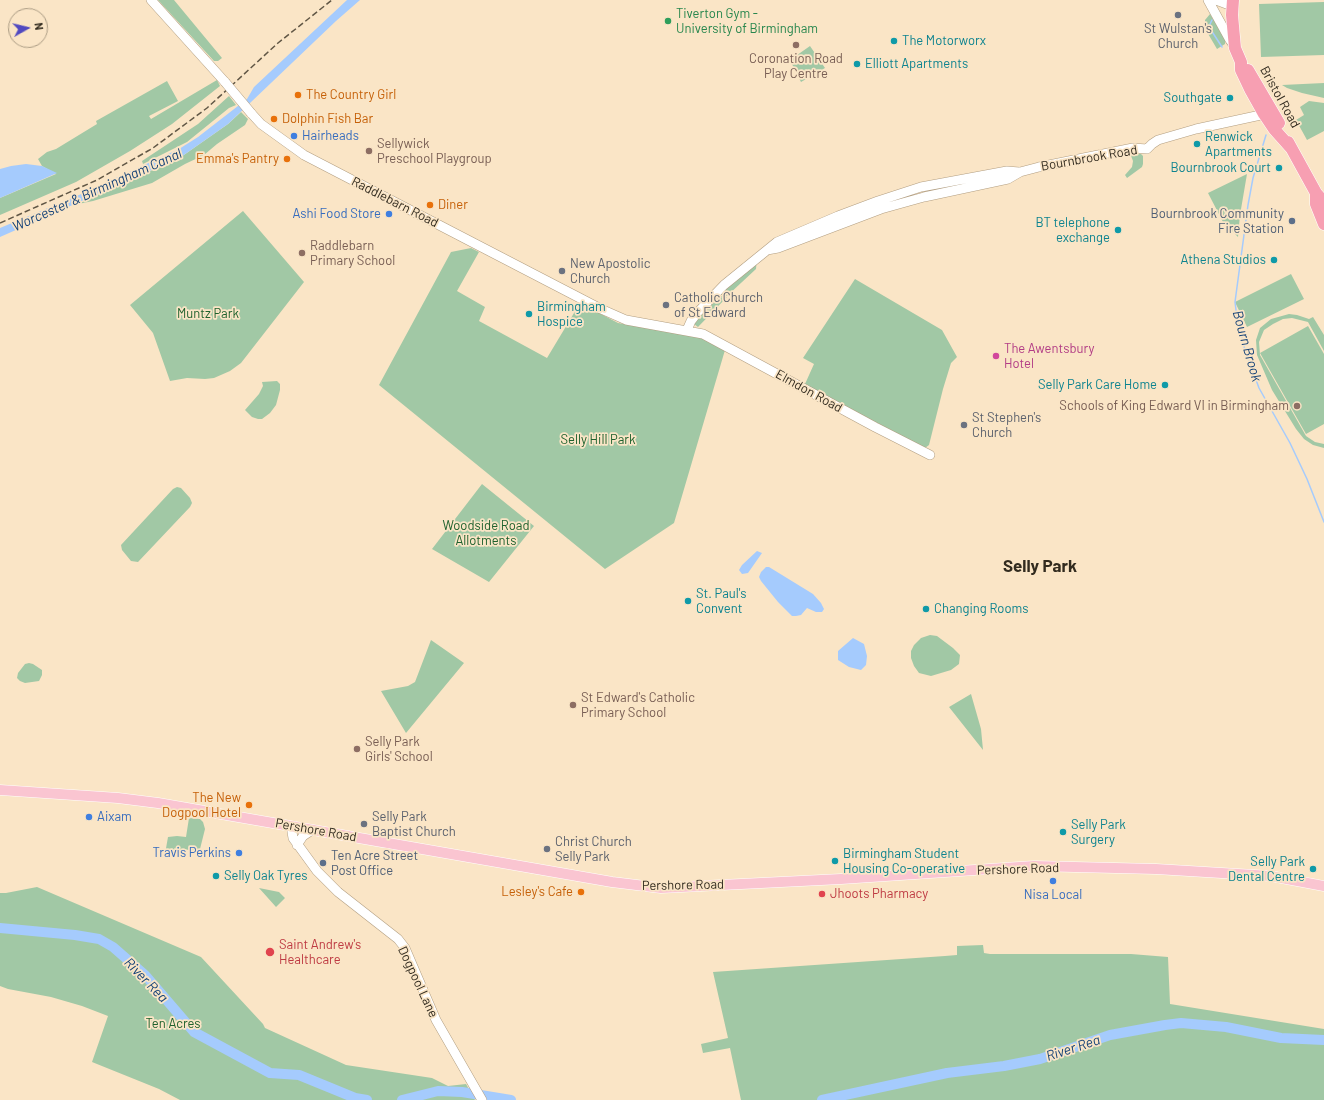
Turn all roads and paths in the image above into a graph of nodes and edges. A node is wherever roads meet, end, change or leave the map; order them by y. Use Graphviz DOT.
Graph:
graph roads {
  1 [pos="151,0"];
  2 [pos="1208,0"];
  3 [pos="1216,0"];
  4 [pos="1232,3"];
  5 [pos="1235,48"];
  6 [pos="1268,113"];
  7 [pos="1020,172"];
  8 [pos="921,187"];
  9 [pos="1316,193"];
  10 [pos="924,197"];
  11 [pos="1324,202"];
  12 [pos="1324,224"];
  13 [pos="767,250"];
  14 [pos="687,330"];
  15 [pos="930,455"];
  16 [pos="0,790"];
  17 [pos="293,826"];
  18 [pos="312,830"];
  19 [pos="297,845"];
  20 [pos="1324,886"];
  21 [pos="482,1100"];
  1 -- 14 [label="street, Raddlebarn Road, bridge"];
  2 -- 5 [label="street, Bristol Road"];
  3 -- 4 [label="street"];
  4 -- 5 [label="highway"];
  5 -- 6 [label="highway, Bristol Road"];
  6 -- 7 [label="street, Bournbrook Road"];
  6 -- 9 [label="highway, Bristol Road"];
  7 -- 8 [label="street, Bournbrook Road"];
  7 -- 10 [label="street, Bournbrook Road"];
  8 -- 10 [label="street"];
  8 -- 13 [label="street, Bournbrook Road"];
  9 -- 11 [label="highway, Bristol Road"];
  9 -- 12 [label="highway, Bristol Road"];
  10 -- 13 [label="street, Bournbrook Road"];
  13 -- 14 [label="street, Bournbrook Road"];
  14 -- 15 [label="street, Elmdon Road"];
  16 -- 17 [label="main road, Pershore Road"];
  17 -- 18 [label="main road, Pershore Road"];
  17 -- 19 [label="street, Dogpool Lane"];
  18 -- 19 [label="street"];
  18 -- 20 [label="main road, Pershore Road"];
  19 -- 21 [label="street, Dogpool Lane"];
}
